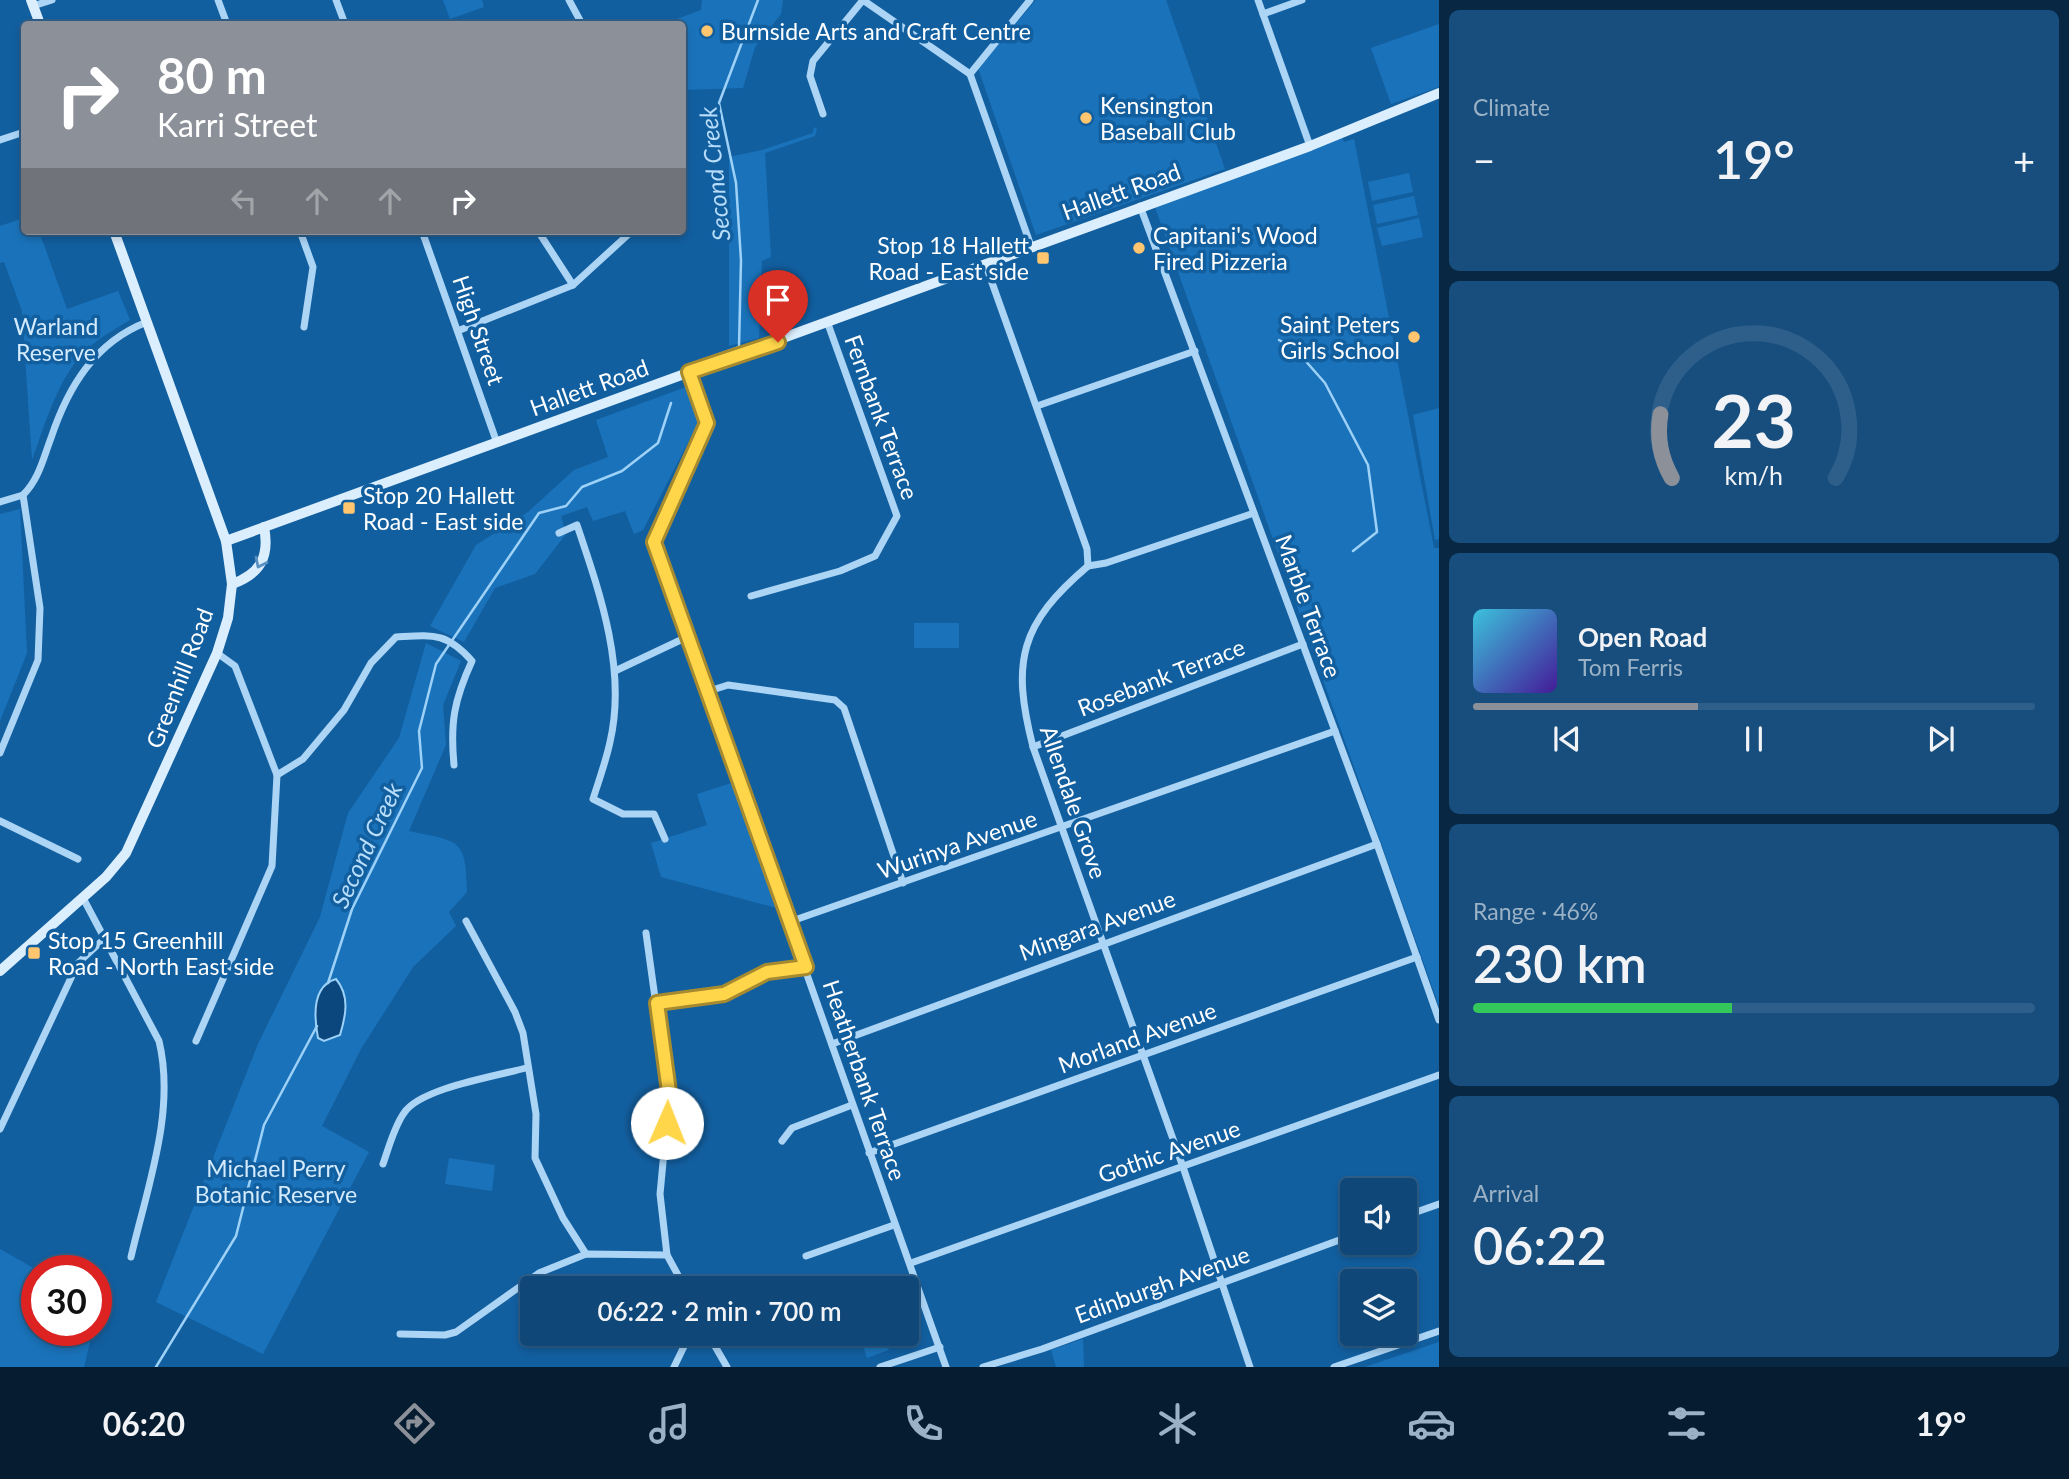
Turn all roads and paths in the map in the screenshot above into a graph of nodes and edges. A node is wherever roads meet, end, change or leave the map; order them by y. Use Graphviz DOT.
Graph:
graph roads {
  1 [pos="52,0"];
  2 [pos="218,0"];
  3 [pos="336,0"];
  4 [pos="569,0"];
  5 [pos="863,0"];
  6 [pos="1030,0"];
  7 [pos="1258,0"];
  8 [pos="1302,0"];
  9 [pos="32,3"];
  10 [pos="1263,14"];
  11 [pos="39,21"];
  12 [pos="226,21"];
  13 [pos="344,21"];
  14 [pos="580,21"];
  15 [pos="970,74"];
  16 [pos="1439,93"];
  17 [pos="822,114"];
  18 [pos="21,133"];
  19 [pos="0,140"];
  20 [pos="1310,146"];
  21 [pos="1140,206"];
  22 [pos="115,235"];
  23 [pos="301,235"];
  24 [pos="424,235"];
  25 [pos="541,235"];
  26 [pos="628,235"];
  27 [pos="1031,246"];
  28 [pos="985,263"];
  29 [pos="573,285"];
  30 [pos="147,322"];
  31 [pos="828,324"];
  32 [pos="304,327"];
  33 [pos="460,330"];
  34 [pos="1195,351"];
  35 [pos="689,372"];
  36 [pos="1037,406"];
  37 [pos="497,443"];
  38 [pos="23,495"];
  39 [pos="0,502"];
  40 [pos="1254,513"];
  41 [pos="264,527"];
  42 [pos="559,533"];
  43 [pos="226,541"];
  44 [pos="1088,566"];
  45 [pos="232,584"];
  46 [pos="751,596"];
  47 [pos="687,638"];
  48 [pos="1303,644"];
  49 [pos="216,653"];
  50 [pos="615,671"];
  51 [pos="706,692"];
  52 [pos="1335,731"];
  53 [pos="1033,747"];
  54 [pos="0,753"];
  55 [pos="454,765"];
  56 [pos="277,775"];
  57 [pos="0,821"];
  58 [pos="1062,828"];
  59 [pos="665,838"];
  60 [pos="1377,844"];
  61 [pos="78,859"];
  62 [pos="903,883"];
  63 [pos="83,898"];
  64 [pos="466,920"];
  65 [pos="789,922"];
  66 [pos="646,933"];
  67 [pos="105,938"];
  68 [pos="1103,943"];
  69 [pos="1417,957"];
  70 [pos="806,967"];
  71 [pos="0,971"];
  72 [pos="657,1003"];
  73 [pos="1439,1020"];
  74 [pos="196,1041"];
  75 [pos="832,1044"];
  76 [pos="1143,1055"];
  77 [pos="526,1068"];
  78 [pos="1439,1075"];
  79 [pos="852,1105"];
  80 [pos="0,1129"];
  81 [pos="782,1141"];
  82 [pos="869,1153"];
  83 [pos="383,1164"];
  84 [pos="1183,1167"];
  85 [pos="1439,1204"];
  86 [pos="1417,1212"];
  87 [pos="894,1225"];
  88 [pos="1340,1239"];
  89 [pos="586,1254"];
  90 [pos="667,1255"];
  91 [pos="131,1256"];
  92 [pos="806,1256"];
  93 [pos="911,1263"];
  94 [pos="678,1276"];
  95 [pos="1223,1281"];
  96 [pos="1439,1331"];
  97 [pos="400,1334"];
  98 [pos="684,1346"];
  99 [pos="715,1346"];
  100 [pos="940,1347"];
  101 [pos="674,1367"];
  102 [pos="727,1367"];
  103 [pos="880,1367"];
  104 [pos="946,1367"];
  105 [pos="983,1367"];
  106 [pos="1250,1367"];
  107 [pos="1334,1367"];
  1 -- 9 [label="street"];
  2 -- 12 [label="street"];
  3 -- 13 [label="street"];
  4 -- 14 [label="street"];
  5 -- 15 [label="street"];
  5 -- 17 [label="street"];
  6 -- 15 [label="street"];
  7 -- 10 [label="street"];
  8 -- 10 [label="street"];
  9 -- 11 [label="main road"];
  10 -- 20 [label="street"];
  15 -- 27 [label="street"];
  16 -- 20 [label="main road, Hallett Road"];
  18 -- 19 [label="street"];
  20 -- 21 [label="main road, Hallett Road"];
  21 -- 27 [label="main road, Hallett Road"];
  21 -- 34 [label="street, Marble Terrace"];
  22 -- 30 [label="main road, Greenhill Road"];
  23 -- 32 [label="street"];
  24 -- 33 [label="street, High Street"];
  25 -- 29 [label="street"];
  26 -- 29 [label="street"];
  27 -- 28 [label="main road, Hallett Road"];
  28 -- 31 [label="main road, Hallett Road"];
  28 -- 36 [label="street"];
  29 -- 33 [label="street"];
  30 -- 38 [label="street"];
  30 -- 43 [label="main road, Greenhill Road"];
  31 -- 35 [label="main road, Hallett Road"];
  31 -- 46 [label="street, Fernbank Terrace"];
  33 -- 37 [label="street, High Street"];
  34 -- 36 [label="street"];
  34 -- 40 [label="street, Marble Terrace"];
  35 -- 37 [label="main road, Hallett Road"];
  35 -- 47 [label="street, Heatherbank Terrace"];
  36 -- 44 [label="street"];
  37 -- 41 [label="main road, Hallett Road"];
  38 -- 39 [label="street"];
  38 -- 54 [label="street"];
  40 -- 44 [label="street"];
  40 -- 48 [label="street, Marble Terrace"];
  41 -- 43 [label="main road, Hallett Road"];
  41 -- 45 [label="main road, one-way"];
  42 -- 50 [label="street"];
  43 -- 45 [label="main road, Greenhill Road"];
  44 -- 53 [label="street, Allendale Grove"];
  45 -- 49 [label="main road, Greenhill Road"];
  47 -- 50 [label="street"];
  47 -- 51 [label="street, Heatherbank Terrace"];
  48 -- 52 [label="street, Marble Terrace"];
  48 -- 53 [label="street, Rosebank Terrace"];
  49 -- 56 [label="street"];
  49 -- 63 [label="main road, Greenhill Road"];
  50 -- 59 [label="street"];
  51 -- 62 [label="street"];
  51 -- 65 [label="street, Heatherbank Terrace"];
  52 -- 58 [label="street, Wurinya Avenue"];
  52 -- 60 [label="street, Marble Terrace"];
  53 -- 58 [label="street, Allendale Grove"];
  55 -- 56 [label="street"];
  56 -- 74 [label="street"];
  57 -- 61 [label="street"];
  58 -- 62 [label="street, Wurinya Avenue"];
  58 -- 68 [label="street, Allendale Grove"];
  60 -- 68 [label="street, Mingara Avenue"];
  60 -- 69 [label="street, Marble Terrace"];
  62 -- 65 [label="street, Wurinya Avenue"];
  63 -- 67 [label="street"];
  63 -- 71 [label="main road, Greenhill Road"];
  64 -- 77 [label="street"];
  65 -- 70 [label="street, Heatherbank Terrace"];
  66 -- 72 [label="street"];
  67 -- 80 [label="street"];
  67 -- 91 [label="street"];
  68 -- 75 [label="street, Mingara Avenue"];
  68 -- 76 [label="street, Allendale Grove"];
  69 -- 73 [label="street, Marble Terrace"];
  69 -- 76 [label="street, Morland Avenue"];
  70 -- 72 [label="street"];
  70 -- 75 [label="street, Heatherbank Terrace"];
  72 -- 90 [label="street"];
  75 -- 79 [label="street, Heatherbank Terrace"];
  76 -- 82 [label="street, Morland Avenue"];
  76 -- 84 [label="street, Allendale Grove"];
  77 -- 83 [label="street"];
  77 -- 89 [label="street"];
  78 -- 84 [label="street, Gothic Avenue"];
  79 -- 81 [label="street"];
  79 -- 82 [label="street, Heatherbank Terrace"];
  82 -- 87 [label="street, Heatherbank Terrace"];
  84 -- 93 [label="street, Gothic Avenue"];
  84 -- 95 [label="street, Allendale Grove"];
  85 -- 86 [label="street"];
  87 -- 92 [label="street"];
  87 -- 93 [label="street, Heatherbank Terrace"];
  88 -- 95 [label="street, Edinburgh Avenue"];
  89 -- 90 [label="street"];
  89 -- 97 [label="street"];
  90 -- 94 [label="street"];
  93 -- 100 [label="street, Heatherbank Terrace"];
  95 -- 105 [label="street, Edinburgh Avenue"];
  95 -- 106 [label="street, Allendale Grove"];
  96 -- 107 [label="street"];
  98 -- 101 [label="street"];
  99 -- 102 [label="street"];
  100 -- 103 [label="street"];
  100 -- 104 [label="street, Heatherbank Terrace"];
}
